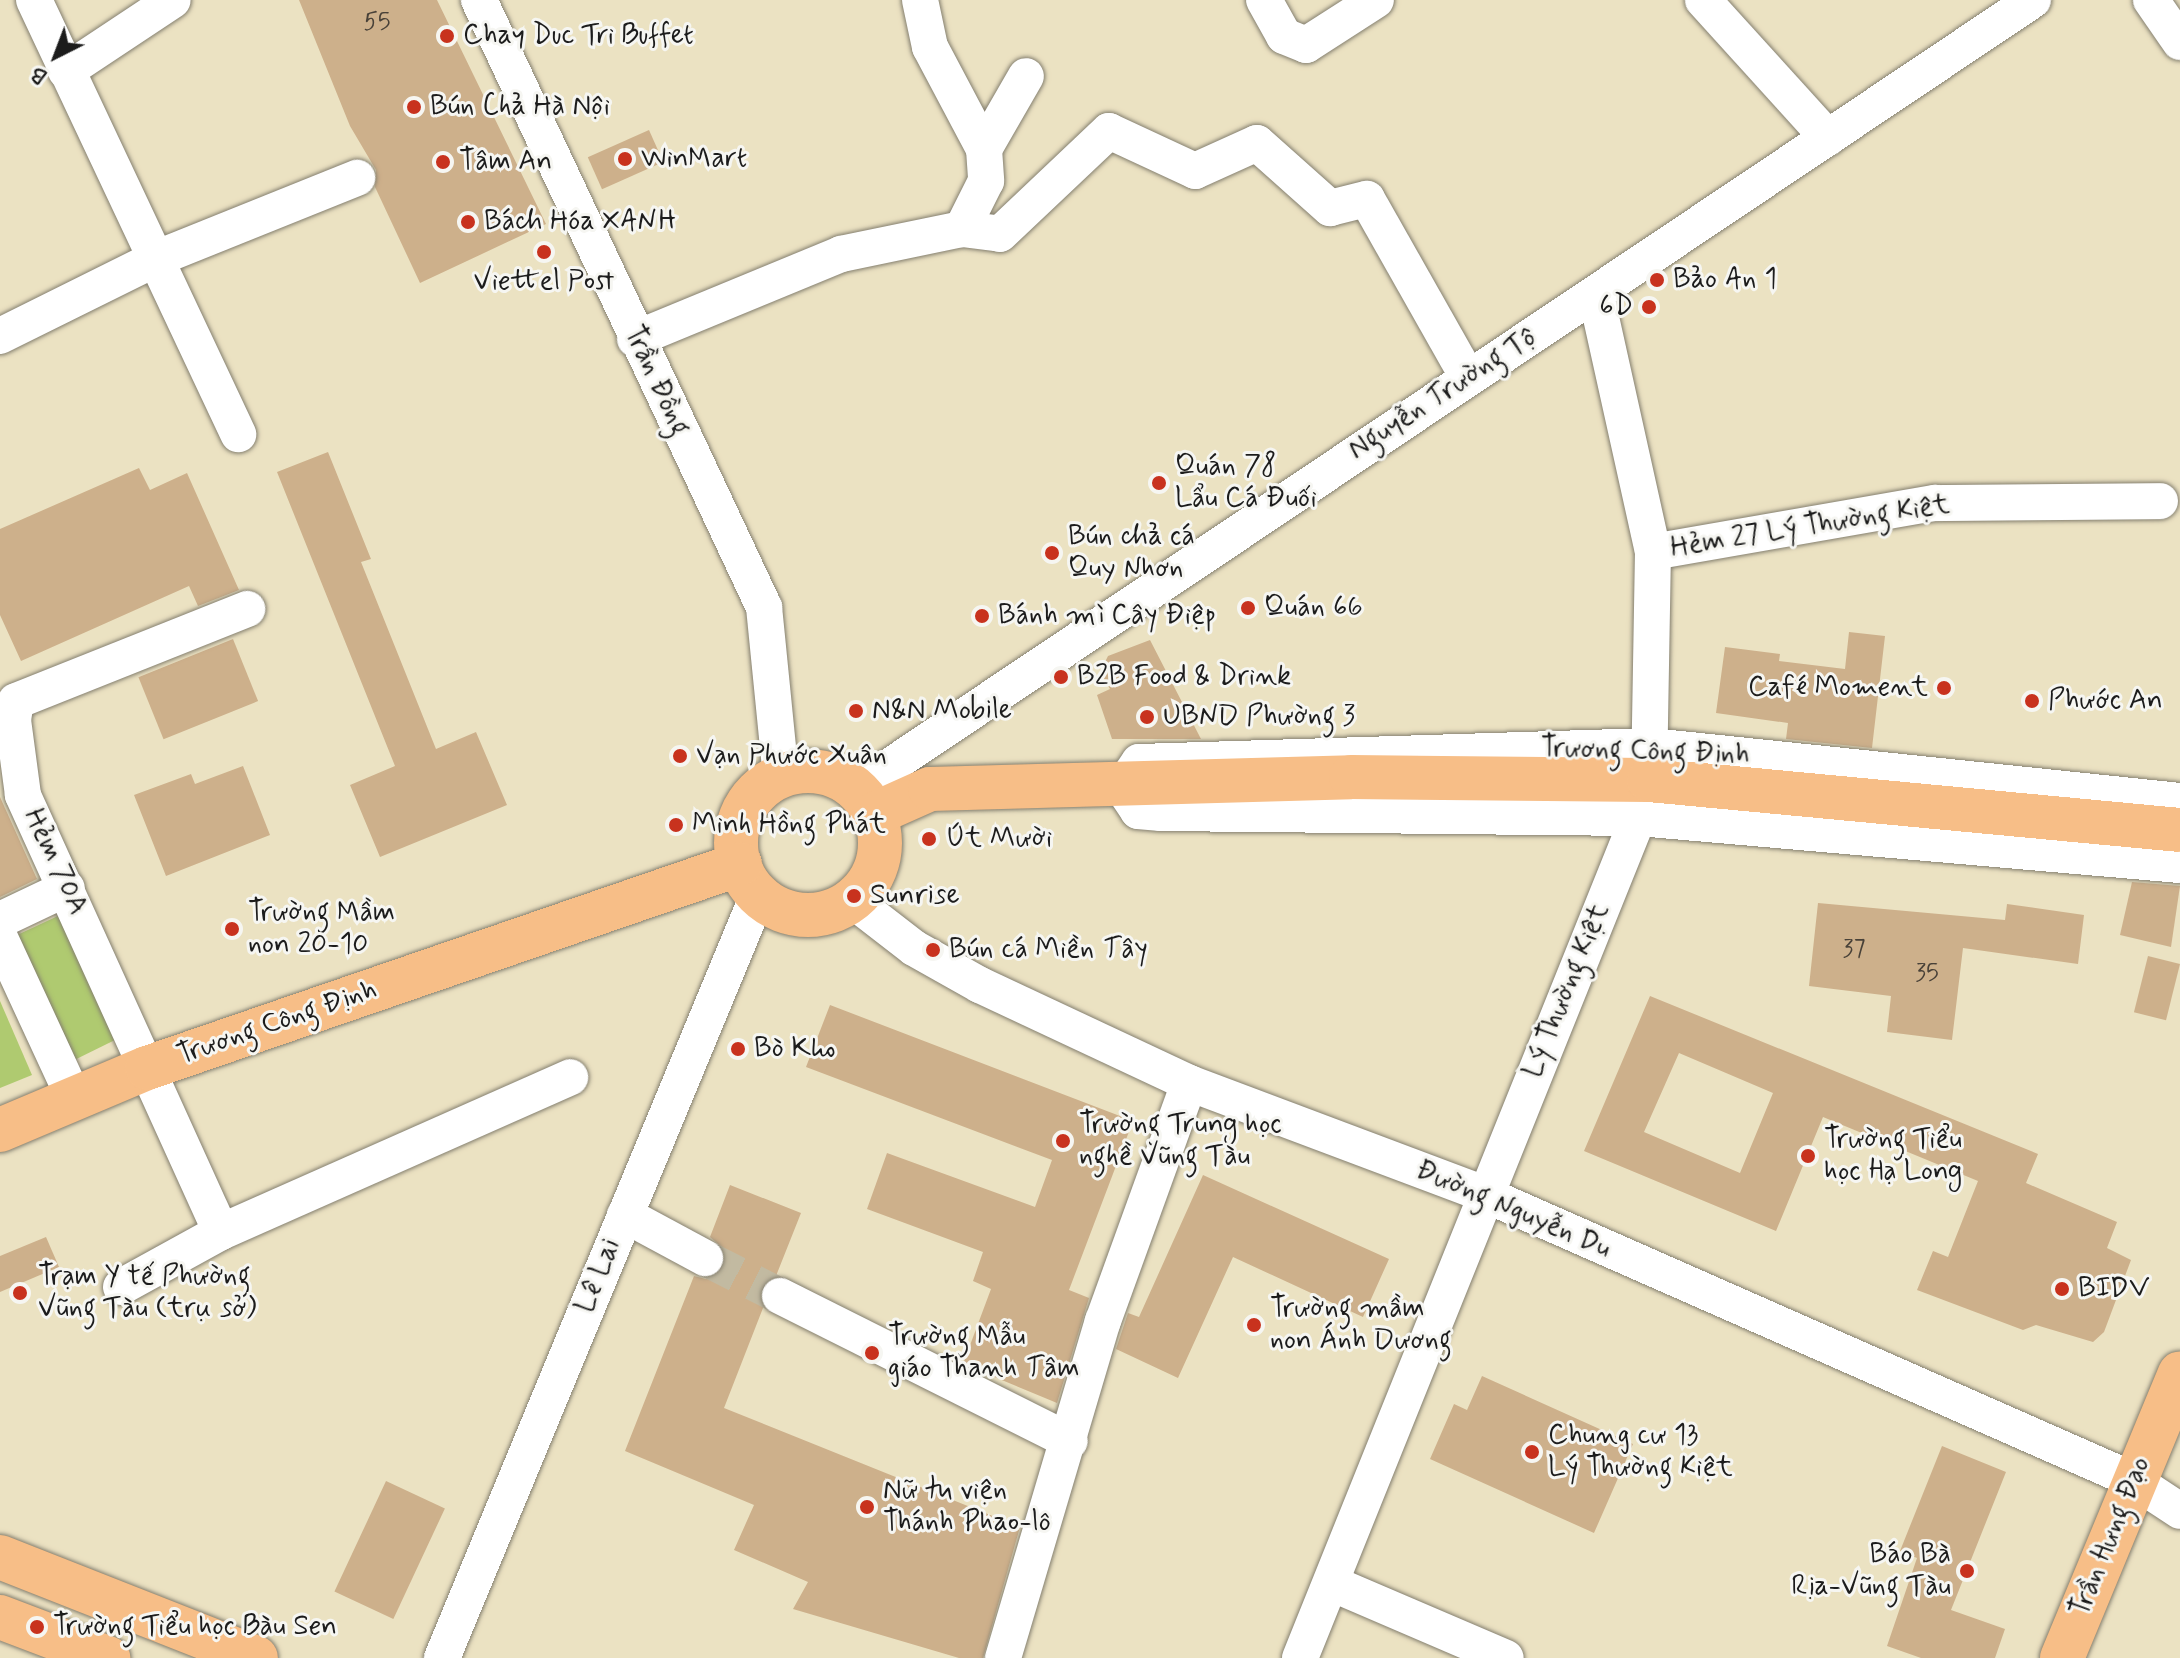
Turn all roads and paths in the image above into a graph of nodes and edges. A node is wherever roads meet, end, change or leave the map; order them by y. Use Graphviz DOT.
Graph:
graph roads {
  1 [pos="34,0"];
  2 [pos="479,0"];
  3 [pos="920,0"];
  4 [pos="1264,0"];
  5 [pos="1376,0"];
  6 [pos="1703,0"];
  7 [pos="2033,0"];
  8 [pos="2151,0"];
  9 [pos="168,1"];
  10 [pos="2180,42"];
  11 [pos="66,71"];
  12 [pos="1026,76"];
  13 [pos="1828,138"];
  14 [pos="984,149"];
  15 [pos="357,178"];
  16 [pos="962,229"];
  17 [pos="155,259"];
  18 [pos="1596,294"];
  19 [pos="0,336"];
  20 [pos="635,339"];
  21 [pos="1467,376"];
  22 [pos="238,434"];
  23 [pos="2160,501"];
  24 [pos="1653,552"];
  25 [pos="247,609"];
  26 [pos="781,776"];
  27 [pos="1646,782"];
  28 [pos="2180,801"];
  29 [pos="865,802"];
  30 [pos="1951,808"];
  31 [pos="2180,830"];
  32 [pos="2180,865"];
  33 [pos="749,880"];
  34 [pos="67,888"];
  35 [pos="852,900"];
  36 [pos="0,920"];
  37 [pos="0,938"];
  38 [pos="147,1068"];
  39 [pos="570,1077"];
  40 [pos="1189,1083"];
  41 [pos="74,1098"];
  42 [pos="0,1130"];
  43 [pos="1484,1194"];
  44 [pos="625,1215"];
  45 [pos="221,1232"];
  46 [pos="705,1258"];
  47 [pos="121,1287"];
  48 [pos="780,1296"];
  49 [pos="2180,1373"];
  50 [pos="1070,1441"];
  51 [pos="2133,1480"];
  52 [pos="2180,1511"];
  53 [pos="0,1557"];
  54 [pos="1331,1583"];
  55 [pos="0,1617"];
  56 [pos="108,1658"];
  57 [pos="256,1658"];
  58 [pos="442,1658"];
  59 [pos="1003,1658"];
  60 [pos="1300,1658"];
  61 [pos="1506,1658"];
  62 [pos="2062,1658"];
  1 -- 11 [label="street"];
  2 -- 20 [label="street, Trần Đồng"];
  3 -- 14 [label="street"];
  4 -- 5 [label="street"];
  6 -- 13 [label="street"];
  7 -- 13 [label="street, Nguyễn Trường Tộ"];
  8 -- 10 [label="street"];
  9 -- 11 [label="street"];
  11 -- 17 [label="street"];
  12 -- 14 [label="street"];
  13 -- 18 [label="street, Nguyễn Trường Tộ"];
  14 -- 16 [label="street"];
  15 -- 17 [label="street"];
  16 -- 20 [label="street"];
  16 -- 21 [label="street"];
  17 -- 19 [label="street"];
  17 -- 22 [label="street"];
  18 -- 21 [label="street, Nguyễn Trường Tộ"];
  18 -- 24 [label="street, Lý Thường Kiệt"];
  20 -- 26 [label="street, Trần Đồng"];
  21 -- 29 [label="street, Nguyễn Trường Tộ"];
  23 -- 24 [label="street, Hẻm 27 Lý Thường Kiệt"];
  24 -- 27 [label="street, Lý Thường Kiệt"];
  25 -- 34 [label="street, Hẻm 70A"];
  26 -- 29 [label="main road"];
  26 -- 33 [label="main road"];
  27 -- 29 [label="main road, Trương Công Định"];
  27 -- 30 [label="main road, Trương Công Định"];
  27 -- 43 [label="street, Lý Thường Kiệt"];
  28 -- 30 [label="street, Trương Công Định"];
  29 -- 35 [label="main road"];
  30 -- 31 [label="main road, Trương Công Định"];
  30 -- 32 [label="street, Trương Công Định"];
  33 -- 35 [label="main road"];
  33 -- 38 [label="main road, Trương Công Định"];
  33 -- 44 [label="street, Lê Lai"];
  34 -- 36 [label="street"];
  34 -- 38 [label="street, Hẻm 70A"];
  35 -- 40 [label="street, Đường Nguyễn Du"];
  37 -- 41 [label="street"];
  38 -- 41 [label="main road, Trương Công Định"];
  38 -- 45 [label="street, Hẻm 70A"];
  39 -- 45 [label="street"];
  40 -- 43 [label="street, Đường Nguyễn Du"];
  40 -- 50 [label="street"];
  41 -- 42 [label="main road, Trương Công Định"];
  43 -- 51 [label="street, Đường Nguyễn Du"];
  43 -- 54 [label="street, Lý Thường Kiệt"];
  44 -- 46 [label="street"];
  44 -- 58 [label="street, Lê Lai"];
  45 -- 47 [label="street"];
  48 -- 50 [label="street"];
  49 -- 51 [label="main road, Trần Hưng Đạo"];
  50 -- 59 [label="street"];
  51 -- 52 [label="street, Đường Nguyễn Du"];
  51 -- 62 [label="main road, Trần Hưng Đạo"];
  53 -- 57 [label="main road"];
  54 -- 60 [label="street, Lý Thường Kiệt"];
  54 -- 61 [label="street"];
  55 -- 56 [label="main road"];
}
